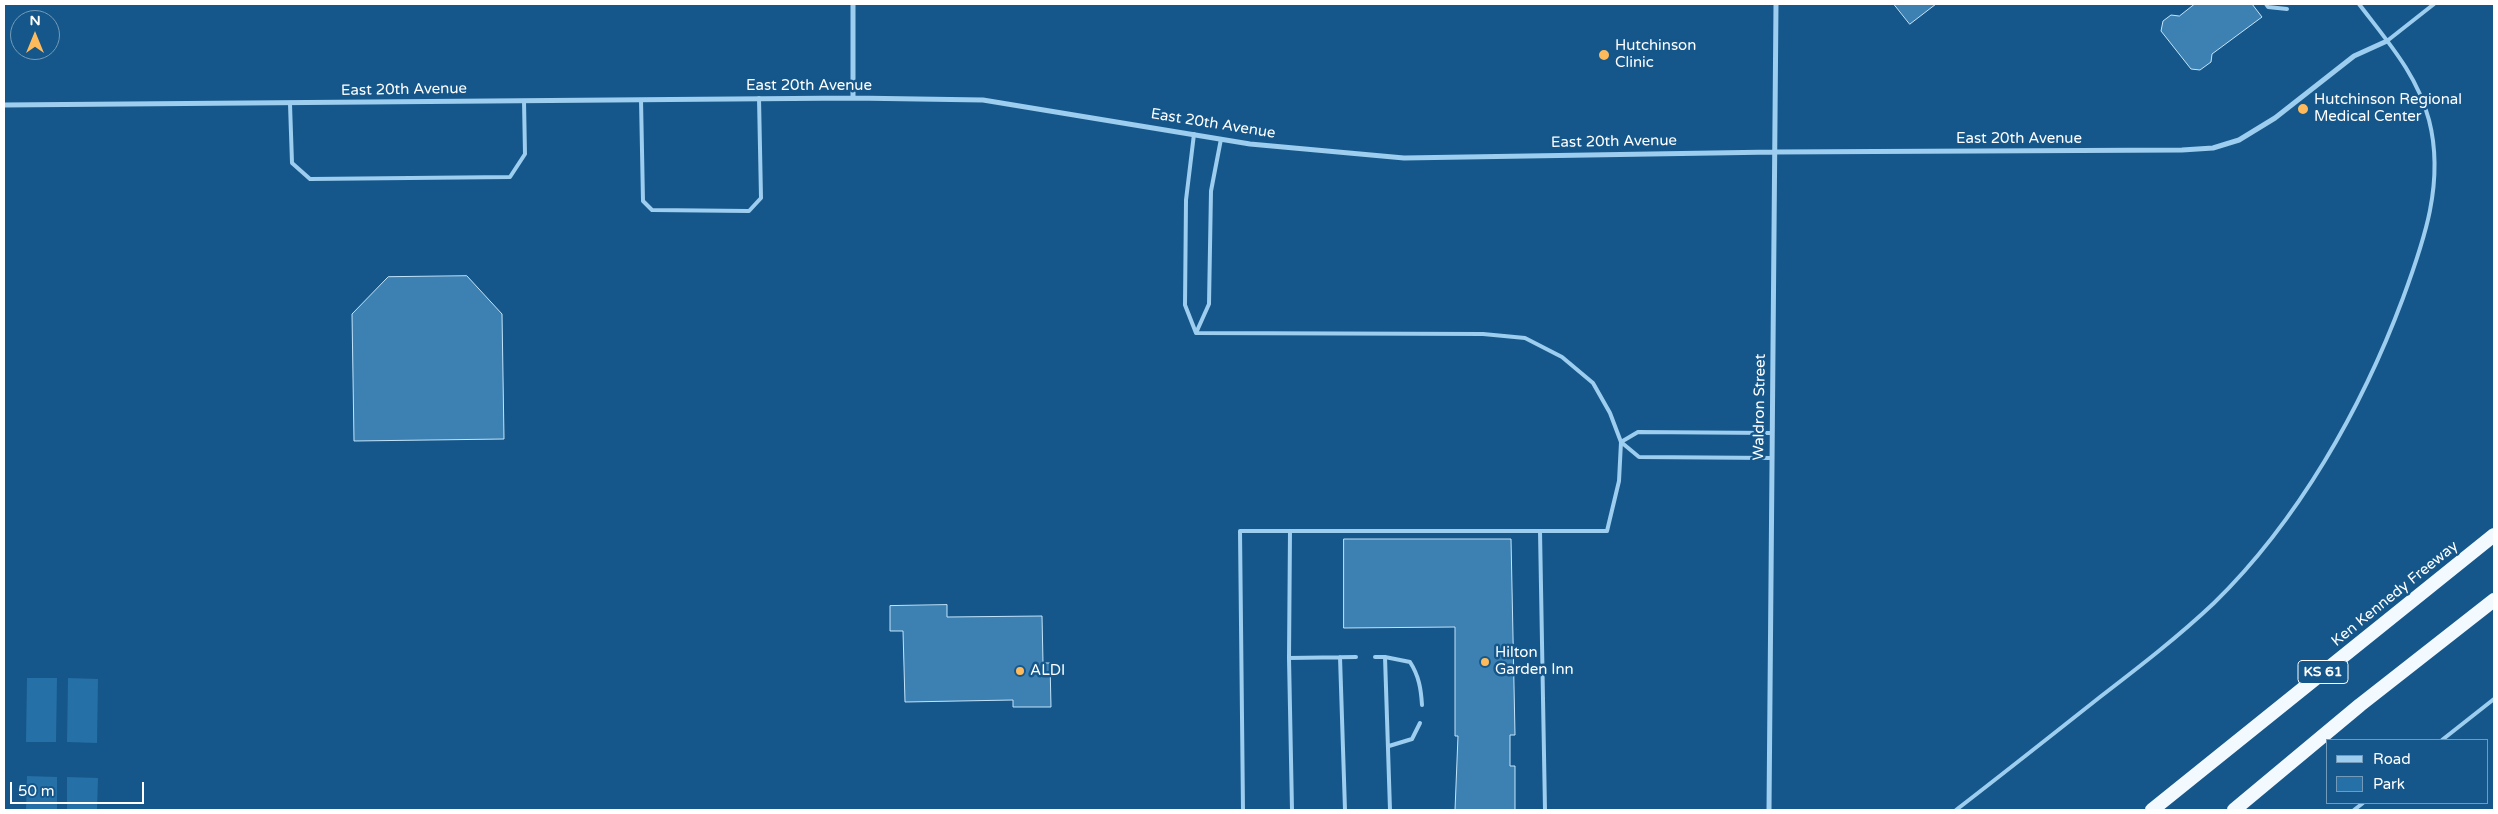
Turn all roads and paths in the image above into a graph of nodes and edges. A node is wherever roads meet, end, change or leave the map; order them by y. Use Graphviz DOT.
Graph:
graph roads {
  1 [pos="853,4"];
  2 [pos="1776,4"];
  3 [pos="2266,4"];
  4 [pos="2359,4"];
  5 [pos="2434,4"];
  6 [pos="2287,10"];
  7 [pos="2387,41"];
  8 [pos="759,98"];
  9 [pos="853,98"];
  10 [pos="641,100"];
  11 [pos="524,101"];
  12 [pos="290,104"];
  13 [pos="4,105"];
  14 [pos="1194,134"];
  15 [pos="1221,139"];
  16 [pos="1774,152"];
  17 [pos="1196,333"];
  18 [pos="1772,433"];
  19 [pos="1621,442"];
  20 [pos="1772,458"];
  21 [pos="1290,531"];
  22 [pos="1540,531"];
  23 [pos="2494,535"];
  24 [pos="2494,600"];
  25 [pos="1340,657"];
  26 [pos="1356,657"];
  27 [pos="1375,657"];
  28 [pos="1385,657"];
  29 [pos="1289,658"];
  30 [pos="2494,699"];
  31 [pos="1422,705"];
  32 [pos="1420,723"];
  33 [pos="2443,739"];
  34 [pos="1389,746"];
  35 [pos="1243,810"];
  36 [pos="1292,810"];
  37 [pos="1345,810"];
  38 [pos="1390,810"];
  39 [pos="1545,810"];
  40 [pos="1769,810"];
  41 [pos="1956,810"];
  42 [pos="2152,810"];
  43 [pos="2234,810"];
  1 -- 9 [label="street"];
  2 -- 16 [label="street, Waldron Street"];
  3 -- 6 [label="lane"];
  4 -- 7 [label="lane"];
  5 -- 7 [label="lane"];
  7 -- 16 [label="street, East 20th Avenue"];
  7 -- 41 [label="lane"];
  8 -- 9 [label="street, East 20th Avenue"];
  8 -- 10 [label="street, East 20th Avenue"];
  8 -- 10 [label="lane"];
  9 -- 14 [label="street, East 20th Avenue"];
  10 -- 11 [label="street, East 20th Avenue"];
  11 -- 12 [label="street, East 20th Avenue"];
  11 -- 12 [label="lane"];
  12 -- 13 [label="street, East 20th Avenue"];
  14 -- 15 [label="street, East 20th Avenue"];
  14 -- 17 [label="lane"];
  15 -- 16 [label="street, East 20th Avenue"];
  15 -- 17 [label="lane"];
  16 -- 18 [label="street, Waldron Street"];
  17 -- 19 [label="lane"];
  18 -- 19 [label="lane"];
  18 -- 20 [label="street, Waldron Street"];
  19 -- 20 [label="lane"];
  19 -- 22 [label="lane"];
  20 -- 40 [label="street, Waldron Street"];
  21 -- 22 [label="lane"];
  21 -- 29 [label="lane"];
  21 -- 35 [label="lane"];
  22 -- 39 [label="lane"];
  23 -- 42 [label="highway, Ken Kennedy Freeway / KS 61"];
  24 -- 43 [label="highway"];
  25 -- 26 [label="lane"];
  25 -- 29 [label="lane"];
  25 -- 37 [label="lane"];
  27 -- 28 [label="lane"];
  28 -- 31 [label="lane"];
  28 -- 34 [label="lane"];
  29 -- 36 [label="lane"];
  30 -- 33 [label="lane"];
  32 -- 34 [label="lane"];
  34 -- 38 [label="lane"];
}
